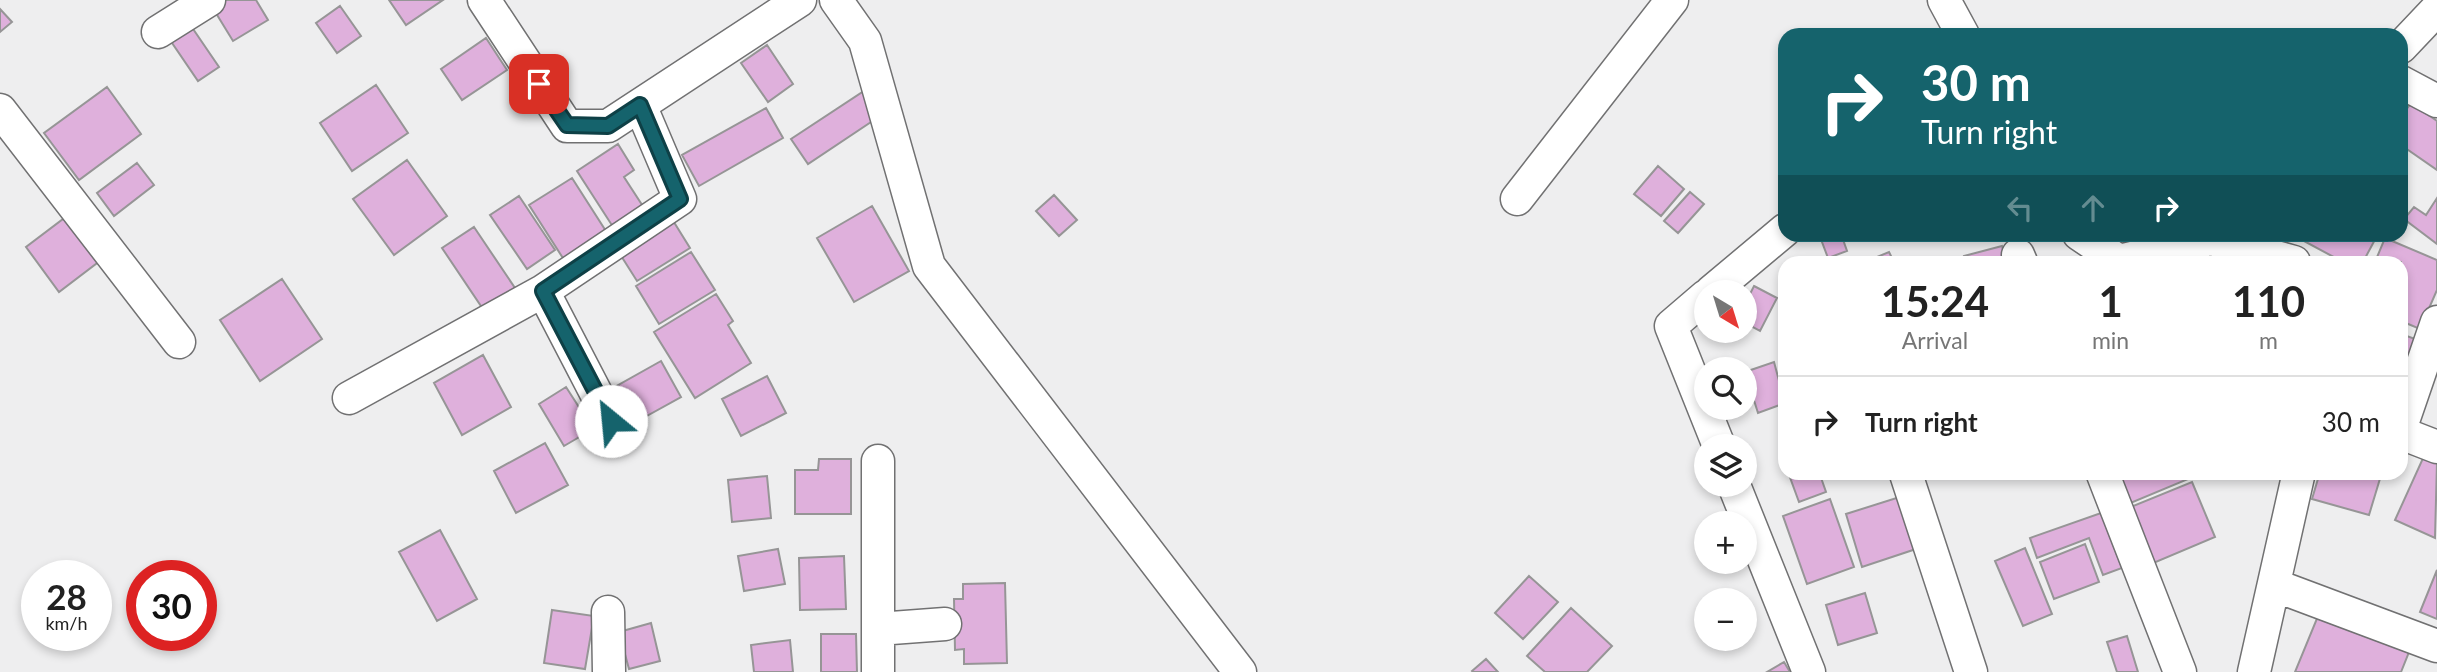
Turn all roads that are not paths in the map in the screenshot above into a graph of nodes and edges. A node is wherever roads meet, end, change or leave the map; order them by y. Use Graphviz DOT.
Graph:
graph roads {
  1 [pos="209,0"];
  2 [pos="484,0"];
  3 [pos="800,0"];
  4 [pos="836,0"];
  5 [pos="1672,0"];
  6 [pos="1944,0"];
  7 [pos="2437,9"];
  8 [pos="1959,28"];
  9 [pos="158,32"];
  10 [pos="2408,40"];
  11 [pos="2408,86"];
  12 [pos="2437,101"];
  13 [pos="640,105"];
  14 [pos="0,110"];
  15 [pos="1517,199"];
  16 [pos="1778,236"];
  17 [pos="2091,242"];
  18 [pos="2193,242"];
  19 [pos="2229,242"];
  20 [pos="2112,256"];
  21 [pos="2139,256"];
  22 [pos="2275,256"];
  23 [pos="1725,280"];
  24 [pos="543,291"];
  25 [pos="1694,306"];
  26 [pos="2437,322"];
  27 [pos="179,342"];
  28 [pos="349,398"];
  29 [pos="2408,407"];
  30 [pos="611,421"];
  31 [pos="1714,434"];
  32 [pos="2408,436"];
  33 [pos="2437,447"];
  34 [pos="878,461"];
  35 [pos="1908,480"];
  36 [pos="2105,480"];
  37 [pos="2297,480"];
  38 [pos="1739,497"];
  39 [pos="2274,585"];
  40 [pos="608,612"];
  41 [pos="945,624"];
  42 [pos="878,629"];
  43 [pos="2437,646"];
  44 [pos="607,662"];
  45 [pos="878,672"];
  46 [pos="1240,672"];
  47 [pos="1809,672"];
  48 [pos="1971,672"];
  49 [pos="2180,672"];
  50 [pos="2254,672"];
  1 -- 9 [label="street"];
  2 -- 13 [label="street"];
  3 -- 13 [label="street"];
  4 -- 46 [label="street"];
  5 -- 15 [label="street"];
  6 -- 8 [label="street"];
  7 -- 10 [label="street"];
  11 -- 12 [label="street"];
  13 -- 24 [label="street"];
  14 -- 27 [label="street"];
  16 -- 23 [label="street"];
  17 -- 20 [label="street"];
  18 -- 21 [label="street"];
  19 -- 22 [label="street"];
  24 -- 28 [label="street"];
  24 -- 30 [label="street"];
  25 -- 31 [label="street"];
  26 -- 29 [label="street"];
  32 -- 33 [label="street"];
  34 -- 42 [label="street"];
  35 -- 48 [label="street"];
  36 -- 49 [label="street"];
  37 -- 39 [label="street"];
  38 -- 47 [label="street"];
  39 -- 43 [label="street"];
  39 -- 50 [label="street"];
  40 -- 44 [label="street"];
  41 -- 42 [label="street"];
  42 -- 45 [label="street"];
}
